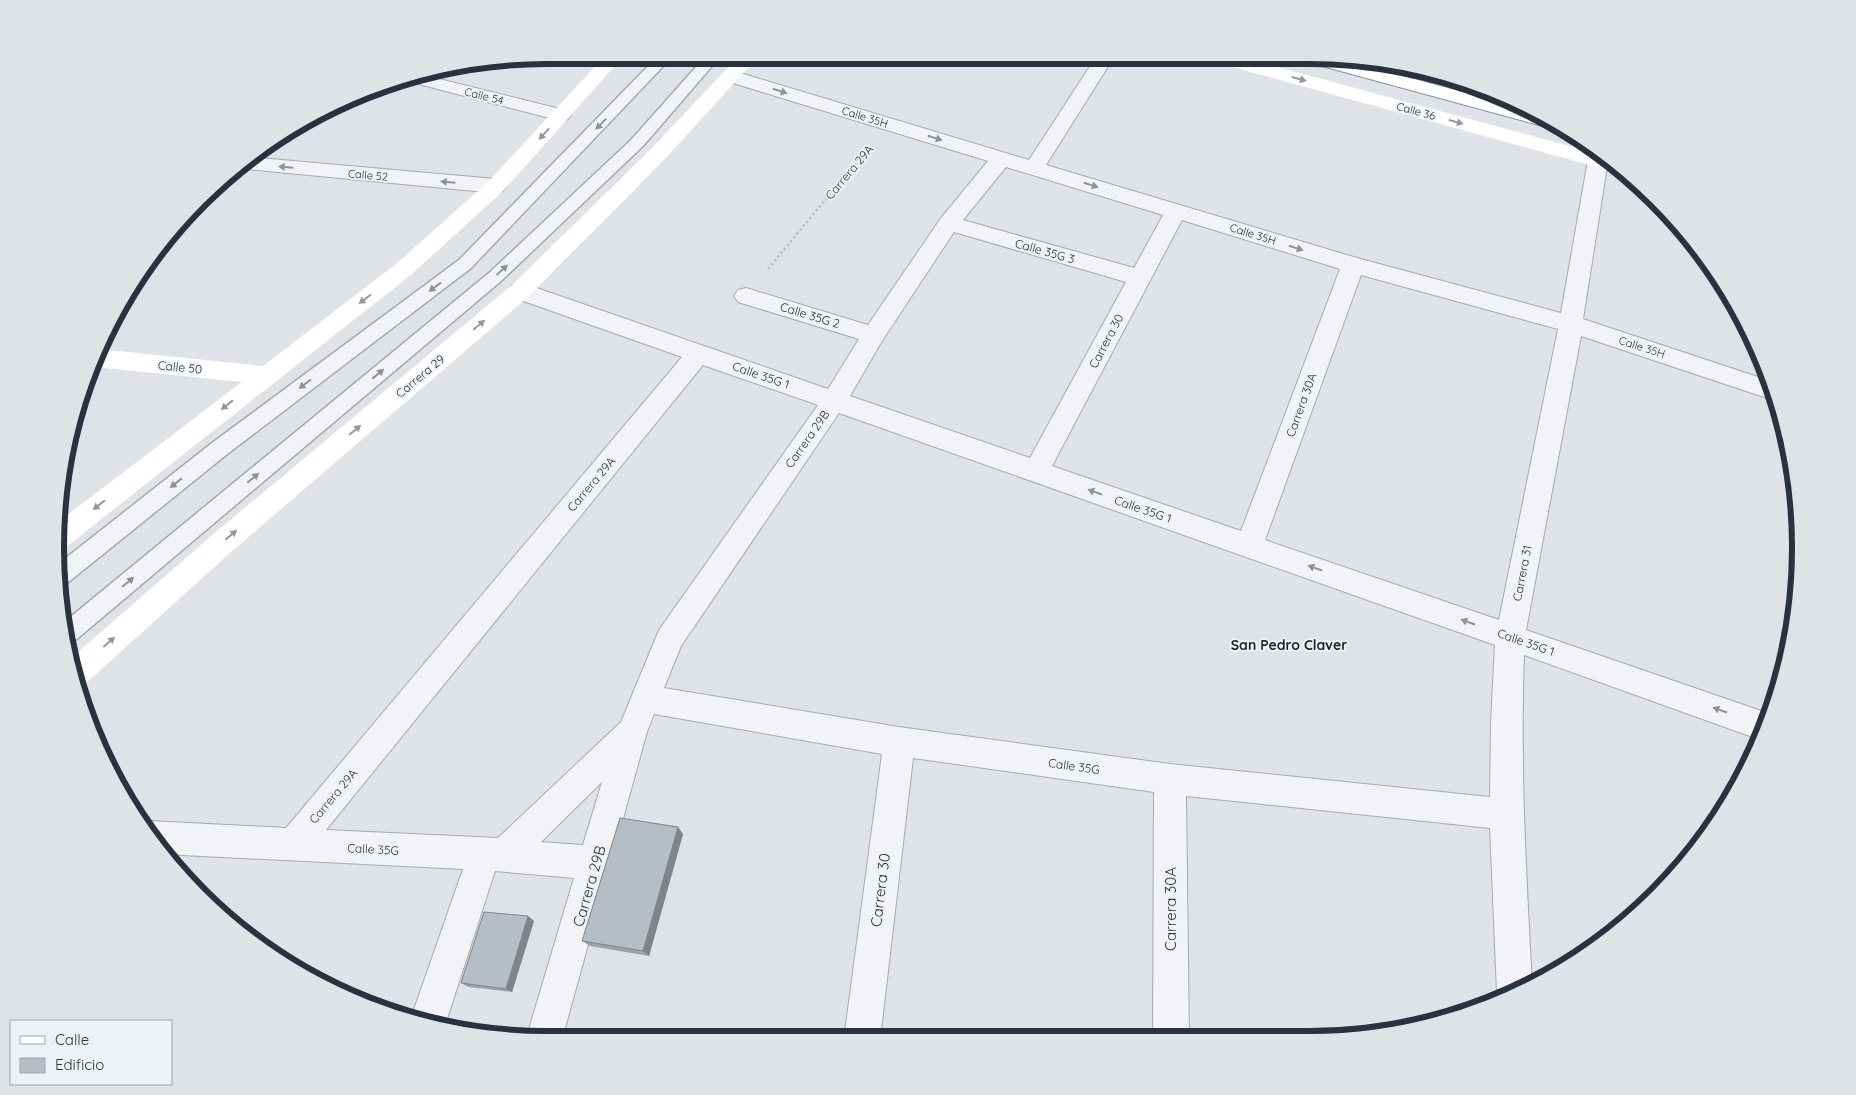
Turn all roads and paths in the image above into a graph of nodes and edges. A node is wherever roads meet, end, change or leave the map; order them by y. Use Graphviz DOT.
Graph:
graph roads {
  1 [pos="607,64"];
  2 [pos="658,64"];
  3 [pos="707,64"];
  4 [pos="743,64"];
  5 [pos="1101,64"];
  6 [pos="1247,64"];
  7 [pos="1340,65"];
  8 [pos="733,77"];
  9 [pos="421,80"];
  10 [pos="561,115"];
  11 [pos="1528,117"];
  12 [pos="888,124"];
  13 [pos="1002,158"];
  14 [pos="1599,161"];
  15 [pos="253,164"];
  16 [pos="1605,166"];
  17 [pos="1034,168"];
  18 [pos="496,186"];
  19 [pos="1176,211"];
  20 [pos="949,223"];
  21 [pos="1353,265"];
  22 [pos="1140,278"];
  23 [pos="520,291"];
  24 [pos="746,296"];
  25 [pos="1571,324"];
  26 [pos="874,335"];
  27 [pos="700,353"];
  28 [pos="103,359"];
  29 [pos="266,375"];
  30 [pos="1765,387"];
  31 [pos="834,401"];
  32 [pos="1036,471"];
  33 [pos="64,532"];
  34 [pos="1249,546"];
  35 [pos="65,572"];
  36 [pos="71,630"];
  37 [pos="1510,637"];
  38 [pos="79,669"];
  39 [pos="645,699"];
  40 [pos="1758,724"];
  41 [pos="632,732"];
  42 [pos="899,742"];
  43 [pos="1170,778"];
  44 [pos="1506,814"];
  45 [pos="161,838"];
  46 [pos="293,844"];
  47 [pos="494,855"];
  48 [pos="596,863"];
  49 [pos="1515,984"];
  50 [pos="430,1017"];
  51 [pos="546,1031"];
  52 [pos="863,1031"];
  53 [pos="1171,1031"];
  1 -- 10 [label="main road"];
  2 -- 35 [label="lane, one-way"];
  36 -- 3 [label="lane, one-way"];
  4 -- 8 [label="main road, Carrera 29"];
  5 -- 17 [label="street"];
  6 -- 14 [label="main road, Calle 36, one-way"];
  7 -- 11 [label="main road"];
  8 -- 12 [label="street, Calle 35H, one-way"];
  8 -- 23 [label="main road, Carrera 29"];
  9 -- 10 [label="street, Calle 54"];
  10 -- 18 [label="main road, one-way"];
  12 -- 13 [label="street, Calle 35H, one-way"];
  12 -- 24 [label="path, Carrera 29A"];
  13 -- 17 [label="street, Calle 35H"];
  13 -- 20 [label="street, Carrera 29B"];
  18 -- 15 [label="street, Calle 52, one-way"];
  16 -- 25 [label="street, Carrera 31"];
  17 -- 19 [label="street, Calle 35H, one-way"];
  18 -- 29 [label="main road, one-way"];
  19 -- 21 [label="street, Calle 35H, one-way"];
  19 -- 22 [label="street, Carrera 30"];
  20 -- 22 [label="street, Calle 35G 3"];
  20 -- 26 [label="street, Carrera 29B"];
  21 -- 25 [label="street, Calle 35H"];
  21 -- 34 [label="street, Carrera 30A"];
  22 -- 32 [label="street, Carrera 30"];
  23 -- 27 [label="street, Calle 35G 1"];
  38 -- 23 [label="main road, Carrera 29, one-way"];
  24 -- 26 [label="street, Calle 35G 2"];
  25 -- 30 [label="street, Calle 35H"];
  25 -- 37 [label="street, Carrera 31"];
  26 -- 31 [label="street, Carrera 29B"];
  27 -- 31 [label="street, Calle 35G 1"];
  27 -- 46 [label="street, Carrera 29A"];
  28 -- 29 [label="main road, Calle 50"];
  29 -- 33 [label="main road, one-way"];
  31 -- 32 [label="street, Calle 35G 1"];
  31 -- 39 [label="street, Carrera 29B"];
  34 -- 32 [label="street, Calle 35G 1, one-way"];
  37 -- 34 [label="street, Calle 35G 1, one-way"];
  40 -- 37 [label="street, Calle 35G 1, one-way"];
  37 -- 44 [label="street, Carrera 31"];
  39 -- 41 [label="street, Carrera 29B"];
  39 -- 42 [label="street, Calle 35G"];
  41 -- 47 [label="street, Carrera 29B"];
  41 -- 48 [label="street, Carrera 29B"];
  42 -- 43 [label="street, Calle 35G"];
  42 -- 52 [label="street, Carrera 30"];
  43 -- 44 [label="street, Calle 35G"];
  43 -- 53 [label="street, Carrera 30A"];
  44 -- 49 [label="street, Carrera 31"];
  45 -- 46 [label="street, Calle 35G"];
  46 -- 47 [label="street, Calle 35G"];
  47 -- 48 [label="street, Calle 35G"];
  47 -- 50 [label="street"];
  48 -- 51 [label="street, Carrera 29B"];
}
